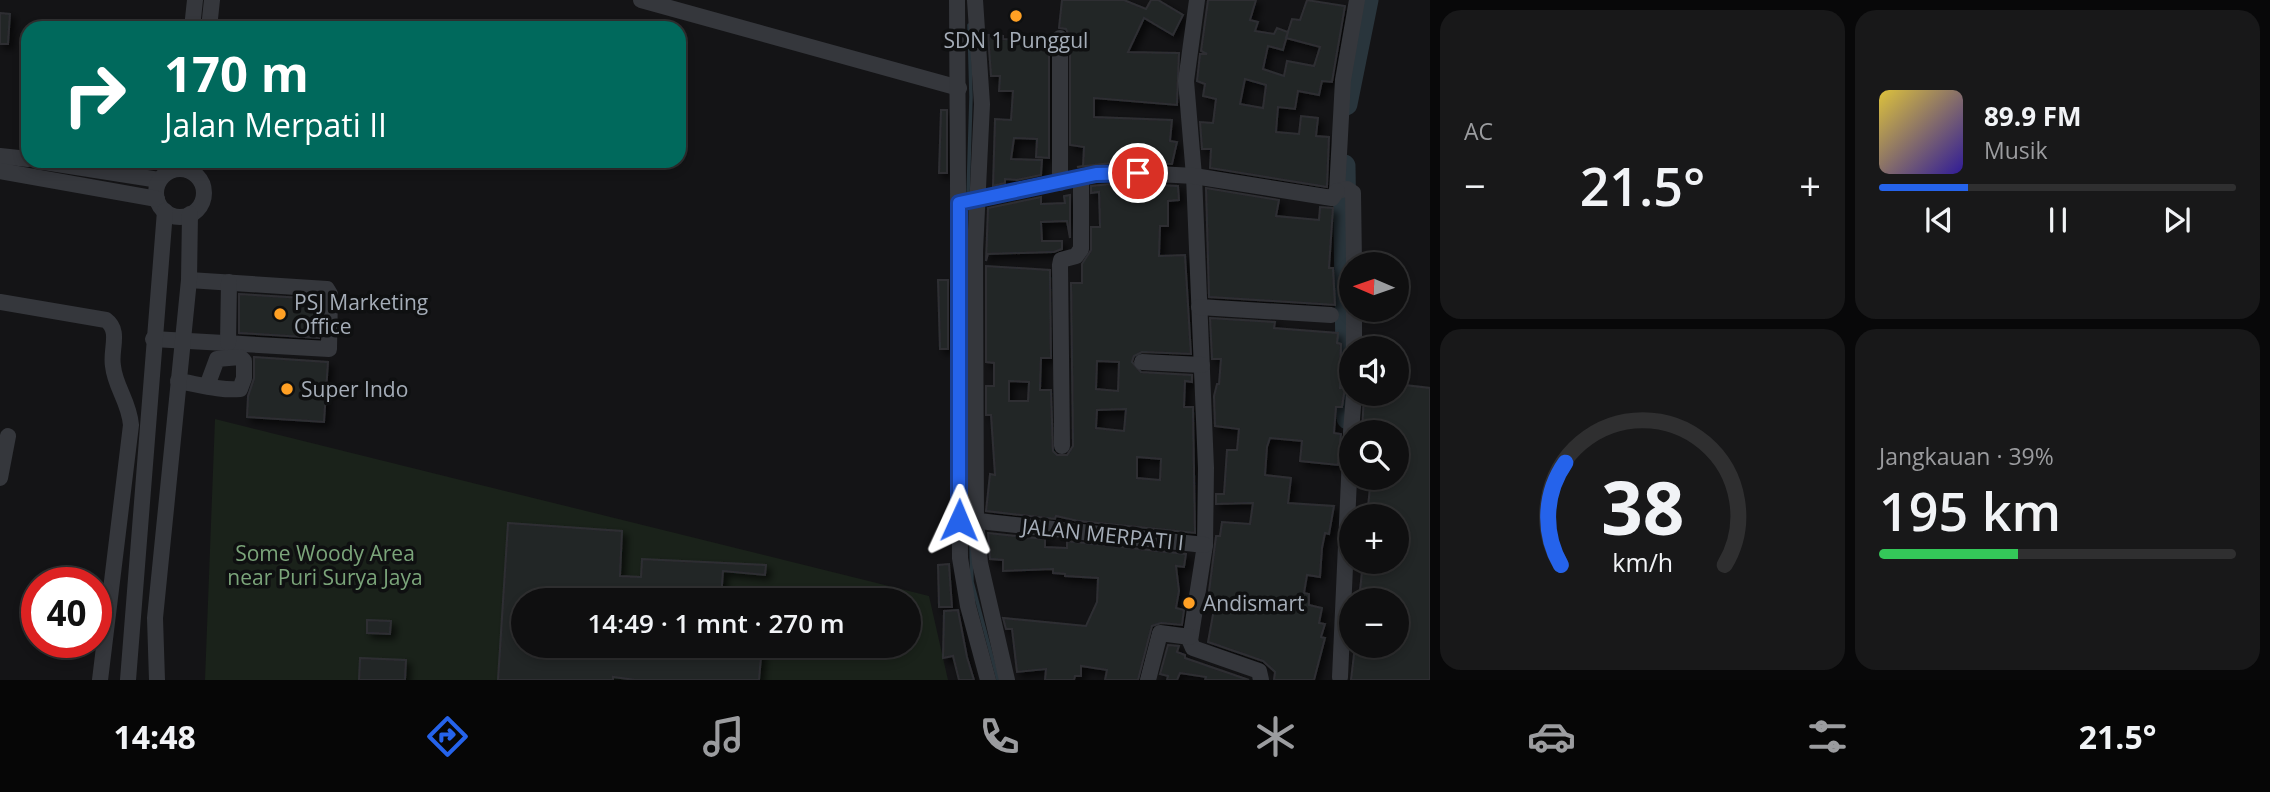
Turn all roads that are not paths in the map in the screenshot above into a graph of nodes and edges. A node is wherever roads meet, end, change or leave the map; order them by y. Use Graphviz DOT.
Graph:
graph roads {
  1 [pos="195,0"];
  2 [pos="212,0"];
  3 [pos="641,0"];
  4 [pos="1197,0"];
  5 [pos="1357,0"];
  6 [pos="967,5"];
  7 [pos="192,21"];
  8 [pos="210,21"];
  9 [pos="1060,38"];
  10 [pos="959,88"];
  11 [pos="0,156"];
  12 [pos="21,158"];
  13 [pos="83,168"];
  14 [pos="172,168"];
  15 [pos="194,168"];
  16 [pos="0,171"];
  17 [pos="1194,176"];
  18 [pos="1081,178"];
  19 [pos="159,180"];
  20 [pos="1060,183"];
  21 [pos="1341,190"];
  22 [pos="968,201"];
  23 [pos="161,205"];
  24 [pos="190,214"];
  25 [pos="1354,252"];
  26 [pos="189,280"];
  27 [pos="229,282"];
  28 [pos="0,302"];
  29 [pos="1199,307"];
  30 [pos="1331,315"];
  31 [pos="153,340"];
  32 [pos="182,340"];
  33 [pos="228,343"];
  34 [pos="1142,362"];
  35 [pos="1202,365"];
  36 [pos="178,381"];
  37 [pos="207,386"];
  38 [pos="8,436"];
  39 [pos="1062,446"];
  40 [pos="0,478"];
  41 [pos="1348,490"];
  42 [pos="968,520"];
  43 [pos="1205,545"];
  44 [pos="1190,637"];
  45 [pos="1340,677"];
  46 [pos="100,680"];
  47 [pos="128,680"];
  48 [pos="157,680"];
  49 [pos="988,680"];
  50 [pos="1007,680"];
  51 [pos="1148,680"];
  52 [pos="1261,680"];
  1 -- 7 [label="street"];
  2 -- 8 [label="street"];
  3 -- 10 [label="street"];
  4 -- 17 [label="street"];
  5 -- 21 [label="street"];
  6 -- 10 [label="street"];
  6 -- 22 [label="street"];
  9 -- 20 [label="street"];
  10 -- 22 [label="street"];
  11 -- 12 [label="street"];
  13 -- 19 [label="street"];
  14 -- 19 [label="street"];
  15 -- 24 [label="street"];
  16 -- 23 [label="street"];
  17 -- 18 [label="street"];
  17 -- 21 [label="street"];
  17 -- 29 [label="street"];
  18 -- 20 [label="street"];
  18 -- 39 [label="street"];
  19 -- 23 [label="street"];
  20 -- 22 [label="street"];
  21 -- 25 [label="street"];
  22 -- 42 [label="street"];
  23 -- 24 [label="street"];
  23 -- 31 [label="street"];
  24 -- 26 [label="street"];
  26 -- 27 [label="street"];
  26 -- 32 [label="street"];
  27 -- 33 [label="street"];
  27 -- 33 [label="street"];
  28 -- 46 [label="street"];
  29 -- 30 [label="street"];
  29 -- 35 [label="street"];
  31 -- 32 [label="street"];
  31 -- 47 [label="street"];
  32 -- 33 [label="street"];
  32 -- 36 [label="street"];
  34 -- 35 [label="street"];
  35 -- 43 [label="street"];
  36 -- 37 [label="street"];
  36 -- 48 [label="street"];
  38 -- 40 [label="street"];
  41 -- 45 [label="street"];
  42 -- 43 [label="street, JALAN MERPATI I"];
  42 -- 49 [label="street"];
  42 -- 50 [label="street"];
  43 -- 44 [label="street"];
  44 -- 51 [label="street"];
  44 -- 52 [label="street"];
}
